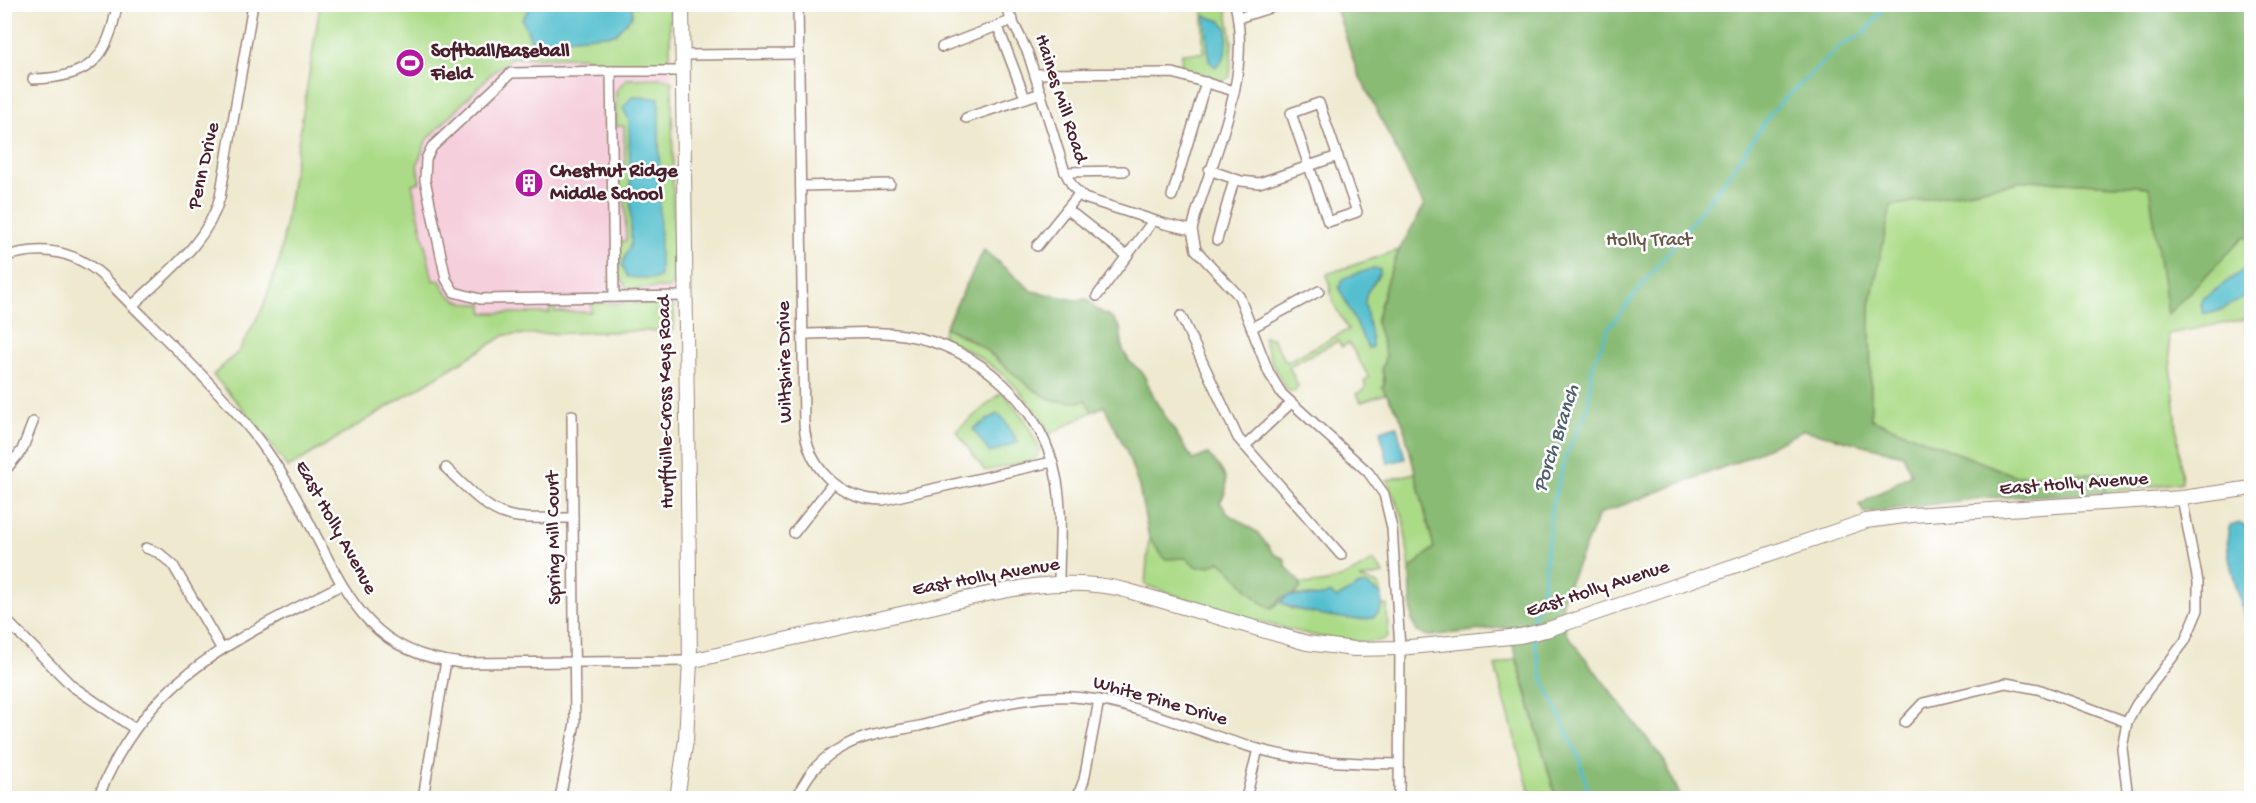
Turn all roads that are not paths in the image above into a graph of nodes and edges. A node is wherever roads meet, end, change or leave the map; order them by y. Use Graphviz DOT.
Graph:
graph roads {
  1 [pos="117,4"];
  2 [pos="253,4"];
  3 [pos="682,4"];
  4 [pos="798,4"];
  5 [pos="1004,4"];
  6 [pos="1235,4"];
  7 [pos="1282,4"];
  8 [pos="1238,18"];
  9 [pos="1013,20"];
  10 [pos="999,27"];
  11 [pos="942,47"];
  12 [pos="799,54"];
  13 [pos="683,55"];
  14 [pos="683,70"];
  15 [pos="611,71"];
  16 [pos="1035,74"];
  17 [pos="33,79"];
  18 [pos="1206,82"];
  19 [pos="1234,91"];
  20 [pos="1041,93"];
  21 [pos="1025,98"];
  22 [pos="966,118"];
  23 [pos="1338,156"];
  24 [pos="1308,166"];
  25 [pos="1209,170"];
  26 [pos="1124,171"];
  27 [pos="1065,172"];
  28 [pos="1234,180"];
  29 [pos="890,184"];
  30 [pos="801,186"];
  31 [pos="1079,194"];
  32 [pos="1172,196"];
  33 [pos="1067,209"];
  34 [pos="1154,221"];
  35 [pos="1192,230"];
  36 [pos="1217,240"];
  37 [pos="1037,246"];
  38 [pos="1128,255"];
  39 [pos="4,257"];
  40 [pos="1319,291"];
  41 [pos="686,296"];
  42 [pos="1098,296"];
  43 [pos="614,297"];
  44 [pos="132,306"];
  45 [pos="1181,316"];
  46 [pos="1253,327"];
  47 [pos="803,334"];
  48 [pos="1290,404"];
  49 [pos="572,415"];
  50 [pos="33,422"];
  51 [pos="1245,446"];
  52 [pos="1052,462"];
  53 [pos="446,468"];
  54 [pos="4,472"];
  55 [pos="833,483"];
  56 [pos="2252,488"];
  57 [pos="2182,498"];
  58 [pos="573,518"];
  59 [pos="794,533"];
  60 [pos="146,548"];
  61 [pos="1341,555"];
  62 [pos="1059,582"];
  63 [pos="341,585"];
  64 [pos="4,618"];
  65 [pos="221,648"];
  66 [pos="1400,648"];
  67 [pos="446,661"];
  68 [pos="690,661"];
  69 [pos="574,662"];
  70 [pos="1099,700"];
  71 [pos="1905,722"];
  72 [pos="2127,722"];
  73 [pos="135,729"];
  74 [pos="1258,749"];
  75 [pos="1398,764"];
  76 [pos="98,798"];
  77 [pos="423,798"];
  78 [pos="560,798"];
  79 [pos="677,798"];
  80 [pos="797,798"];
  81 [pos="1077,798"];
  82 [pos="1246,798"];
  83 [pos="1399,798"];
  84 [pos="2128,798"];
  1 -- 17 [label="street"];
  2 -- 44 [label="street, Penn Drive"];
  3 -- 13 [label="street, Hurffville-Cross Keys Road"];
  4 -- 12 [label="street, Wiltshire Drive"];
  5 -- 9 [label="street, Haines Mill Road"];
  6 -- 8 [label="street"];
  7 -- 8 [label="street"];
  8 -- 19 [label="street"];
  9 -- 10 [label="street"];
  9 -- 16 [label="street, Haines Mill Road"];
  10 -- 11 [label="street"];
  10 -- 21 [label="street"];
  12 -- 13 [label="street"];
  12 -- 30 [label="street, Wiltshire Drive"];
  13 -- 14 [label="street, Hurffville-Cross Keys Road"];
  14 -- 15 [label="street"];
  14 -- 41 [label="street, Hurffville-Cross Keys Road"];
  15 -- 43 [label="street"];
  15 -- 43 [label="street"];
  16 -- 18 [label="street"];
  16 -- 20 [label="street, Haines Mill Road"];
  18 -- 19 [label="street"];
  18 -- 32 [label="street"];
  19 -- 25 [label="street"];
  20 -- 21 [label="street"];
  20 -- 27 [label="street, Haines Mill Road"];
  21 -- 22 [label="street"];
  23 -- 24 [label="street"];
  23 -- 24 [label="street"];
  23 -- 24 [label="street"];
  24 -- 28 [label="street"];
  25 -- 28 [label="street"];
  25 -- 35 [label="street"];
  26 -- 27 [label="street"];
  27 -- 31 [label="street, Haines Mill Road"];
  28 -- 36 [label="street"];
  29 -- 30 [label="street"];
  30 -- 47 [label="street, Wiltshire Drive"];
  31 -- 33 [label="street"];
  31 -- 34 [label="street"];
  33 -- 37 [label="street"];
  33 -- 38 [label="street"];
  34 -- 35 [label="street"];
  34 -- 38 [label="street"];
  35 -- 46 [label="street"];
  38 -- 42 [label="street"];
  39 -- 44 [label="street, East Holly Avenue"];
  40 -- 46 [label="street"];
  41 -- 43 [label="street"];
  41 -- 68 [label="street, Hurffville-Cross Keys Road"];
  44 -- 63 [label="street, East Holly Avenue"];
  45 -- 51 [label="street"];
  46 -- 48 [label="street"];
  47 -- 52 [label="street"];
  47 -- 55 [label="street, Wiltshire Drive"];
  48 -- 51 [label="street"];
  48 -- 66 [label="street"];
  49 -- 58 [label="street, Spring Mill Court"];
  50 -- 54 [label="street"];
  51 -- 61 [label="street"];
  52 -- 55 [label="street, Wiltshire Drive"];
  52 -- 62 [label="street"];
  53 -- 58 [label="street"];
  55 -- 59 [label="street"];
  56 -- 57 [label="street, East Holly Avenue"];
  57 -- 66 [label="street, East Holly Avenue"];
  57 -- 72 [label="street"];
  58 -- 69 [label="street, Spring Mill Court"];
  60 -- 65 [label="street"];
  62 -- 66 [label="street, East Holly Avenue"];
  62 -- 68 [label="street, East Holly Avenue"];
  63 -- 65 [label="street"];
  63 -- 67 [label="street, East Holly Avenue"];
  64 -- 73 [label="street"];
  65 -- 73 [label="street"];
  66 -- 75 [label="street"];
  67 -- 69 [label="street, East Holly Avenue"];
  67 -- 77 [label="street"];
  68 -- 69 [label="street, East Holly Avenue"];
  68 -- 79 [label="street, Hurffville-Cross Keys Road"];
  69 -- 78 [label="street, Spring Mill Court"];
  70 -- 74 [label="street, White Pine Drive"];
  70 -- 80 [label="street, White Pine Drive"];
  70 -- 81 [label="street"];
  71 -- 72 [label="street"];
  72 -- 84 [label="street"];
  73 -- 76 [label="street"];
  74 -- 75 [label="street, White Pine Drive"];
  74 -- 82 [label="street"];
  75 -- 83 [label="street"];
}
